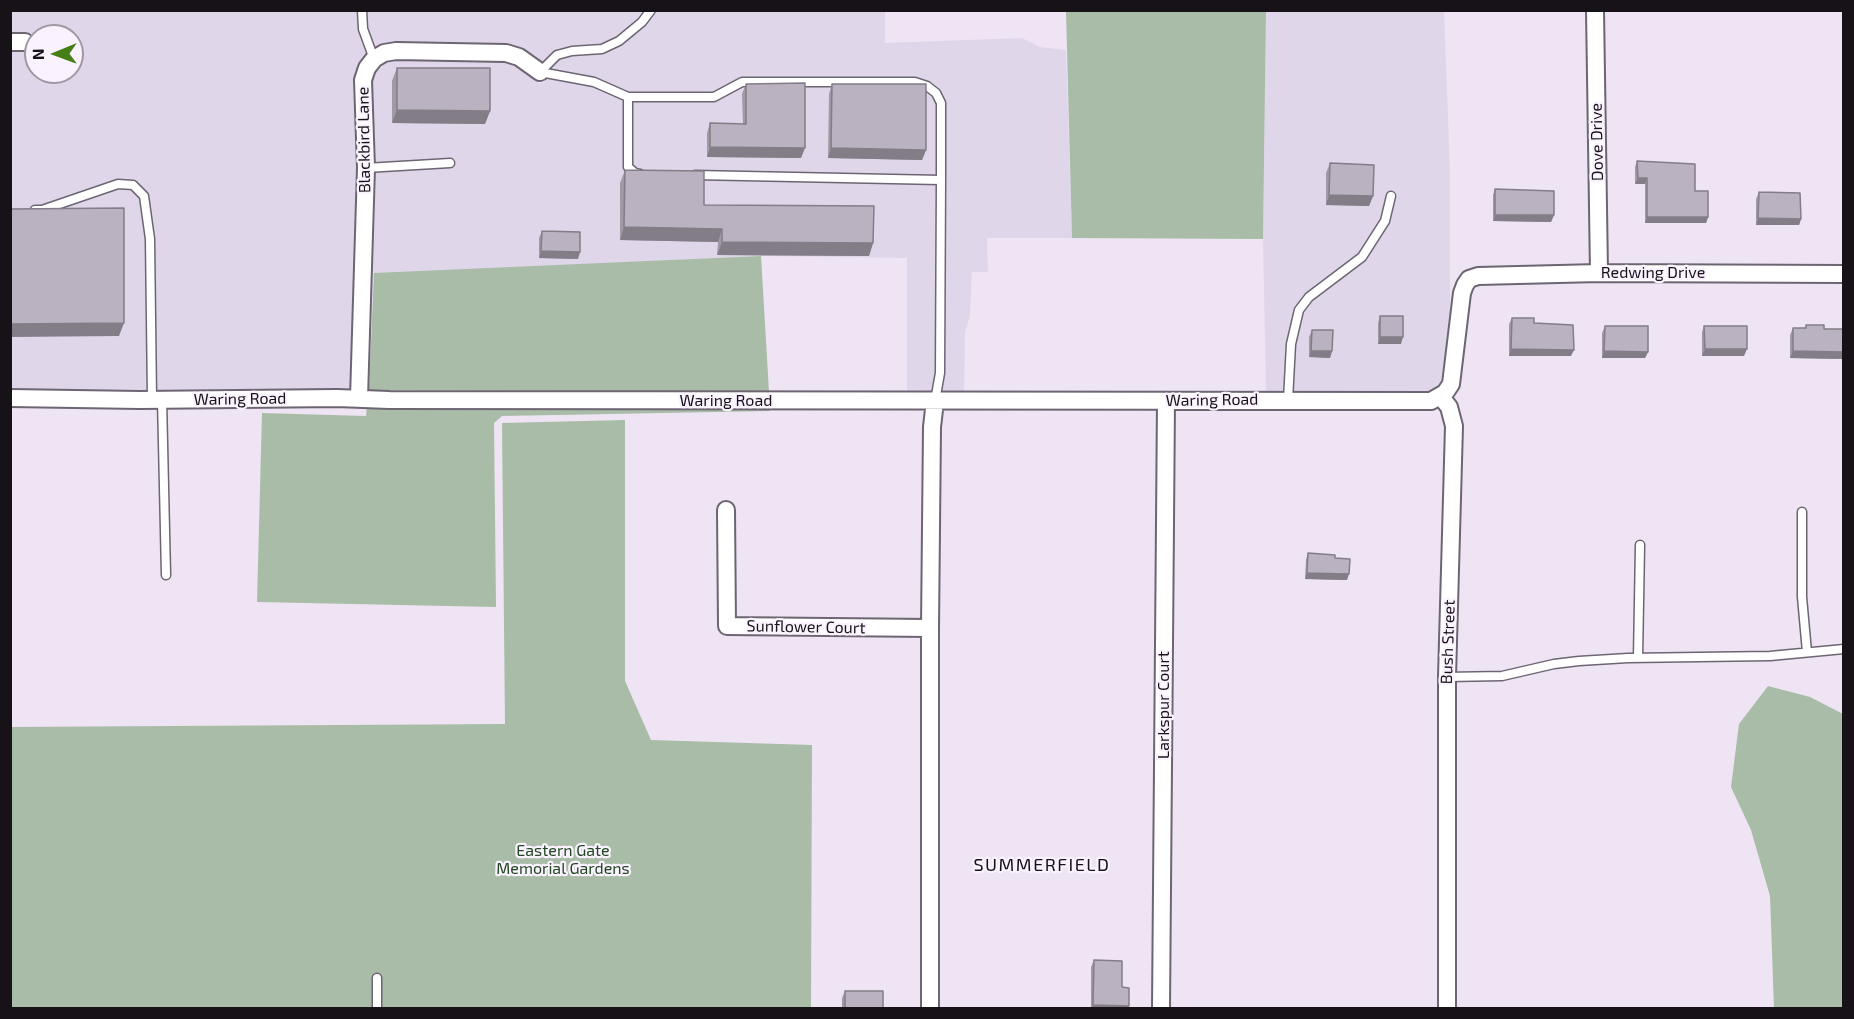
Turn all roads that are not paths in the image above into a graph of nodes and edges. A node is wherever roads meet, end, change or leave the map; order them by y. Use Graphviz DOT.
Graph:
graph roads {
  1 [pos="362,10"];
  2 [pos="651,10"];
  3 [pos="1595,10"];
  4 [pos="374,59"];
  5 [pos="540,72"];
  6 [pos="628,97"];
  7 [pos="450,163"];
  8 [pos="366,168"];
  9 [pos="647,174"];
  10 [pos="682,174"];
  11 [pos="941,180"];
  12 [pos="1391,196"];
  13 [pos="21,210"];
  14 [pos="1599,273"];
  15 [pos="1844,274"];
  16 [pos="1441,397"];
  17 [pos="10,398"];
  18 [pos="359,398"];
  19 [pos="157,399"];
  20 [pos="1288,400"];
  21 [pos="935,401"];
  22 [pos="1166,401"];
  23 [pos="726,510"];
  24 [pos="1802,512"];
  25 [pos="1640,545"];
  26 [pos="166,575"];
  27 [pos="930,628"];
  28 [pos="1844,649"];
  29 [pos="1807,652"];
  30 [pos="1638,658"];
  31 [pos="1447,677"];
  32 [pos="377,978"];
  33 [pos="377,1008"];
  34 [pos="930,1008"];
  35 [pos="1161,1008"];
  36 [pos="1447,1008"];
  1 -- 4 [label="lane"];
  2 -- 5 [label="lane"];
  3 -- 14 [label="street, Dove Drive"];
  4 -- 5 [label="street"];
  4 -- 8 [label="street, Blackbird Lane"];
  5 -- 6 [label="lane"];
  6 -- 9 [label="lane"];
  6 -- 11 [label="lane"];
  7 -- 8 [label="lane"];
  8 -- 18 [label="street, Blackbird Lane"];
  10 -- 11 [label="lane"];
  11 -- 21 [label="lane"];
  12 -- 20 [label="lane"];
  13 -- 19 [label="lane"];
  14 -- 15 [label="street, Redwing Drive"];
  14 -- 16 [label="street, Redwing Drive"];
  16 -- 20 [label="street, Waring Road"];
  16 -- 31 [label="street, Bush Street"];
  17 -- 19 [label="street, Waring Road"];
  18 -- 19 [label="street, Waring Road"];
  18 -- 21 [label="street, Waring Road"];
  19 -- 26 [label="lane"];
  20 -- 22 [label="street, Waring Road"];
  21 -- 22 [label="street, Waring Road"];
  21 -- 27 [label="street"];
  22 -- 35 [label="street, Larkspur Court"];
  23 -- 27 [label="street, Sunflower Court"];
  24 -- 29 [label="lane"];
  25 -- 30 [label="lane"];
  27 -- 34 [label="street"];
  28 -- 29 [label="lane"];
  29 -- 30 [label="lane"];
  30 -- 31 [label="lane"];
  31 -- 36 [label="street, Bush Street"];
  32 -- 33 [label="lane"];
}
